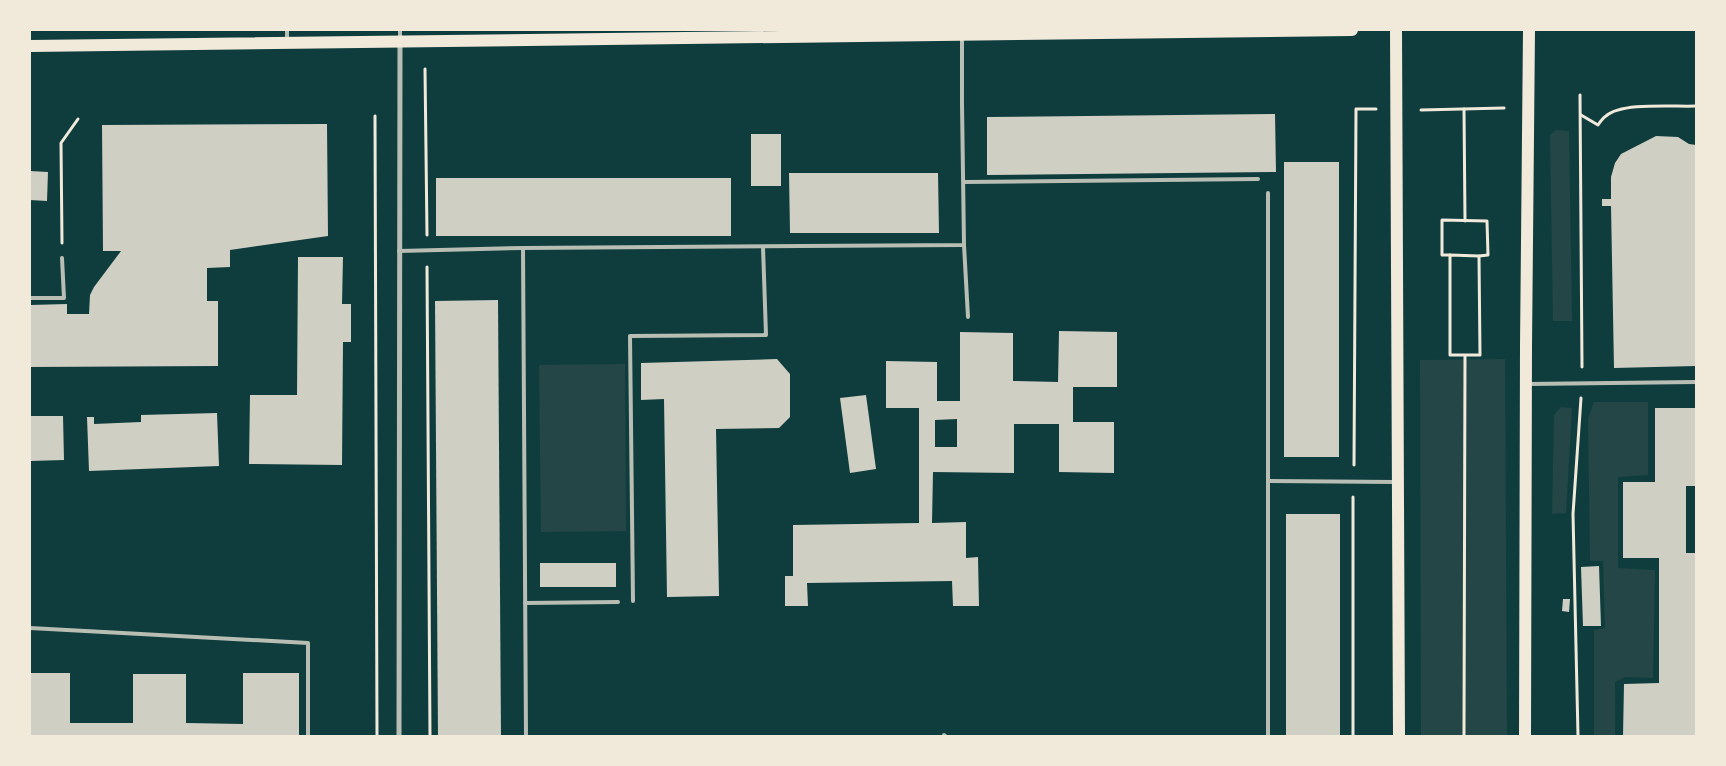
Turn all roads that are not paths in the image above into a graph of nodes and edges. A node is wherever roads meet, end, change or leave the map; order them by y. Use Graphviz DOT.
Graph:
graph roads {
  1 [pos="1352,30"];
  2 [pos="1396,30"];
  3 [pos="1529,30"];
  4 [pos="1001,32"];
  5 [pos="509,35"];
  6 [pos="962,35"];
  7 [pos="287,36"];
  8 [pos="400,36"];
  9 [pos="30,46"];
  10 [pos="1258,179"];
  11 [pos="964,182"];
  12 [pos="1268,194"];
  13 [pos="964,245"];
  14 [pos="762,247"];
  15 [pos="523,248"];
  16 [pos="399,251"];
  17 [pos="62,258"];
  18 [pos="30,298"];
  19 [pos="968,317"];
  20 [pos="1696,382"];
  21 [pos="1526,384"];
  22 [pos="1268,482"];
  23 [pos="1397,482"];
  24 [pos="633,601"];
  25 [pos="618,602"];
  26 [pos="525,603"];
  27 [pos="30,628"];
  28 [pos="308,736"];
  29 [pos="399,736"];
  30 [pos="526,736"];
  31 [pos="1268,736"];
  32 [pos="1399,736"];
  33 [pos="1525,736"];
  1 -- 4 [label="main road"];
  2 -- 23 [label="main road"];
  3 -- 21 [label="main road"];
  4 -- 6 [label="main road"];
  5 -- 6 [label="main road"];
  5 -- 8 [label="main road"];
  6 -- 11 [label="lane"];
  7 -- 8 [label="main road"];
  7 -- 9 [label="main road"];
  8 -- 16 [label="street"];
  10 -- 11 [label="lane"];
  11 -- 13 [label="lane"];
  12 -- 22 [label="lane"];
  13 -- 14 [label="lane"];
  13 -- 19 [label="lane"];
  14 -- 15 [label="lane"];
  14 -- 24 [label="lane"];
  15 -- 16 [label="lane"];
  15 -- 26 [label="lane"];
  16 -- 29 [label="street"];
  17 -- 18 [label="lane"];
  20 -- 21 [label="lane"];
  21 -- 33 [label="main road"];
  22 -- 23 [label="lane"];
  22 -- 31 [label="lane"];
  23 -- 32 [label="main road"];
  25 -- 26 [label="lane"];
  26 -- 30 [label="lane"];
  27 -- 28 [label="lane"];
}
